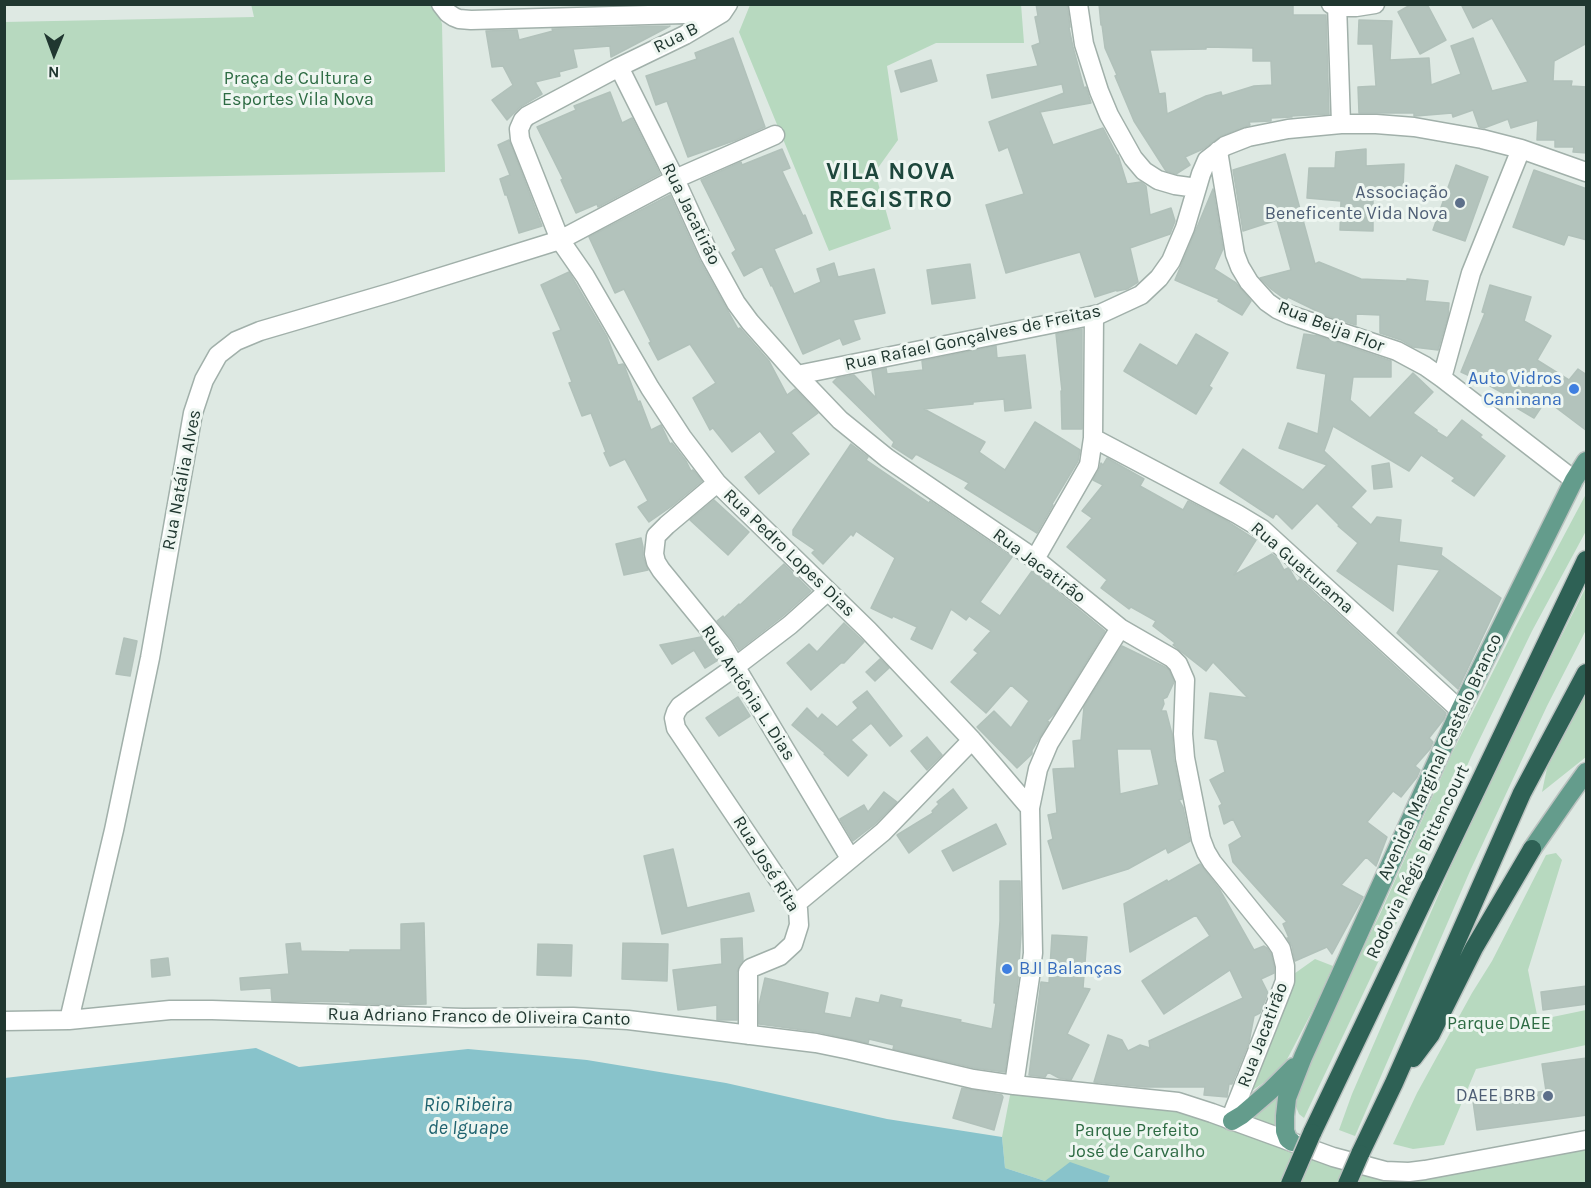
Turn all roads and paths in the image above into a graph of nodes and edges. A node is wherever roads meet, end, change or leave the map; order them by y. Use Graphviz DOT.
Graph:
graph roads {
  1 [pos="441,4"];
  2 [pos="1078,4"];
  3 [pos="1375,4"];
  4 [pos="1335,5"];
  5 [pos="725,9"];
  6 [pos="620,67"];
  7 [pos="1341,124"];
  8 [pos="775,135"];
  9 [pos="1521,149"];
  10 [pos="1218,151"];
  11 [pos="1587,172"];
  12 [pos="675,179"];
  13 [pos="1197,188"];
  14 [pos="560,240"];
  15 [pos="1094,315"];
  16 [pos="797,375"];
  17 [pos="1442,378"];
  18 [pos="1093,438"];
  19 [pos="1587,461"];
  20 [pos="1574,480"];
  21 [pos="717,483"];
  22 [pos="1035,559"];
  23 [pos="1587,560"];
  24 [pos="828,591"];
  25 [pos="1120,628"];
  26 [pos="735,667"];
  27 [pos="1587,673"];
  28 [pos="1460,710"];
  29 [pos="972,740"];
  30 [pos="1587,772"];
  31 [pos="1587,780"];
  32 [pos="1568,797"];
  33 [pos="1030,808"];
  34 [pos="1532,849"];
  35 [pos="850,858"];
  36 [pos="796,904"];
  37 [pos="69,1020"];
  38 [pos="4,1021"];
  39 [pos="748,1035"];
  40 [pos="1303,1057"];
  41 [pos="1394,1083"];
  42 [pos="1014,1085"];
  43 [pos="1231,1120"];
  44 [pos="1587,1140"];
  45 [pos="1292,1142"];
  46 [pos="1290,1184"];
  47 [pos="1347,1184"];
  1 -- 5 [label="street"];
  2 -- 13 [label="street"];
  3 -- 4 [label="street"];
  4 -- 7 [label="street"];
  5 -- 6 [label="street, Rua B"];
  6 -- 12 [label="street, Rua Jacatirão"];
  6 -- 14 [label="street, Rua Pedro Lopes Dias"];
  7 -- 9 [label="street, Rua Rafael Gonçalves de Freitas"];
  7 -- 10 [label="street, Rua Rafael Gonçalves de Freitas"];
  8 -- 12 [label="street, Rua Natália Alves"];
  9 -- 11 [label="street, Rua Rafael Gonçalves de Freitas"];
  9 -- 17 [label="street"];
  10 -- 13 [label="street, Rua Rafael Gonçalves de Freitas"];
  10 -- 17 [label="street, Rua Beija Flor"];
  12 -- 14 [label="street, Rua Natália Alves"];
  12 -- 16 [label="street, Rua Jacatirão"];
  13 -- 15 [label="street, Rua Rafael Gonçalves de Freitas"];
  14 -- 21 [label="street, Rua Pedro Lopes Dias"];
  14 -- 37 [label="street, Rua Natália Alves"];
  15 -- 16 [label="street, Rua Rafael Gonçalves de Freitas"];
  15 -- 18 [label="street"];
  16 -- 22 [label="street, Rua Jacatirão"];
  17 -- 20 [label="street, Rua Beija Flor"];
  18 -- 22 [label="street"];
  18 -- 28 [label="street, Rua Guaturama"];
  19 -- 20 [label="main road, Avenida Marginal Castelo Branco"];
  20 -- 28 [label="main road, Avenida Marginal Castelo Branco"];
  21 -- 24 [label="street, Rua Pedro Lopes Dias"];
  21 -- 26 [label="street, Rua Antônia L. Dias"];
  22 -- 25 [label="street, Rua Jacatirão"];
  23 -- 46 [label="highway, Rodovia Régis Bittencourt, bridge"];
  24 -- 26 [label="street"];
  24 -- 29 [label="street, Rua Pedro Lopes Dias"];
  25 -- 33 [label="street"];
  25 -- 43 [label="street, Rua Jacatirão"];
  26 -- 35 [label="street, Rua Antônia L. Dias"];
  26 -- 36 [label="street, Rua José Rita"];
  27 -- 41 [label="highway"];
  28 -- 40 [label="main road, Avenida Marginal Castelo Branco"];
  29 -- 33 [label="street, Rua Pedro Lopes Dias"];
  29 -- 35 [label="street"];
  30 -- 32 [label="main road"];
  31 -- 32 [label="street"];
  32 -- 34 [label="main road"];
  33 -- 42 [label="street"];
  34 -- 41 [label="highway"];
  35 -- 36 [label="street"];
  36 -- 39 [label="street, Rua José Rita"];
  37 -- 38 [label="street, Rua Adriano Franco de Oliveira Canto"];
  37 -- 39 [label="street, Rua Adriano Franco de Oliveira Canto"];
  39 -- 42 [label="street, Rua Adriano Franco de Oliveira Canto"];
  40 -- 43 [label="main road, Avenida Marginal Castelo Branco"];
  40 -- 45 [label="main road, Avenida Marginal Castelo Branco"];
  41 -- 47 [label="highway, bridge"];
  42 -- 43 [label="street, Rua Adriano Franco de Oliveira Canto"];
  43 -- 45 [label="street, Rua Adriano Franco de Oliveira Canto"];
  44 -- 45 [label="street, Rua Adriano Franco de Oliveira Canto"];
}
